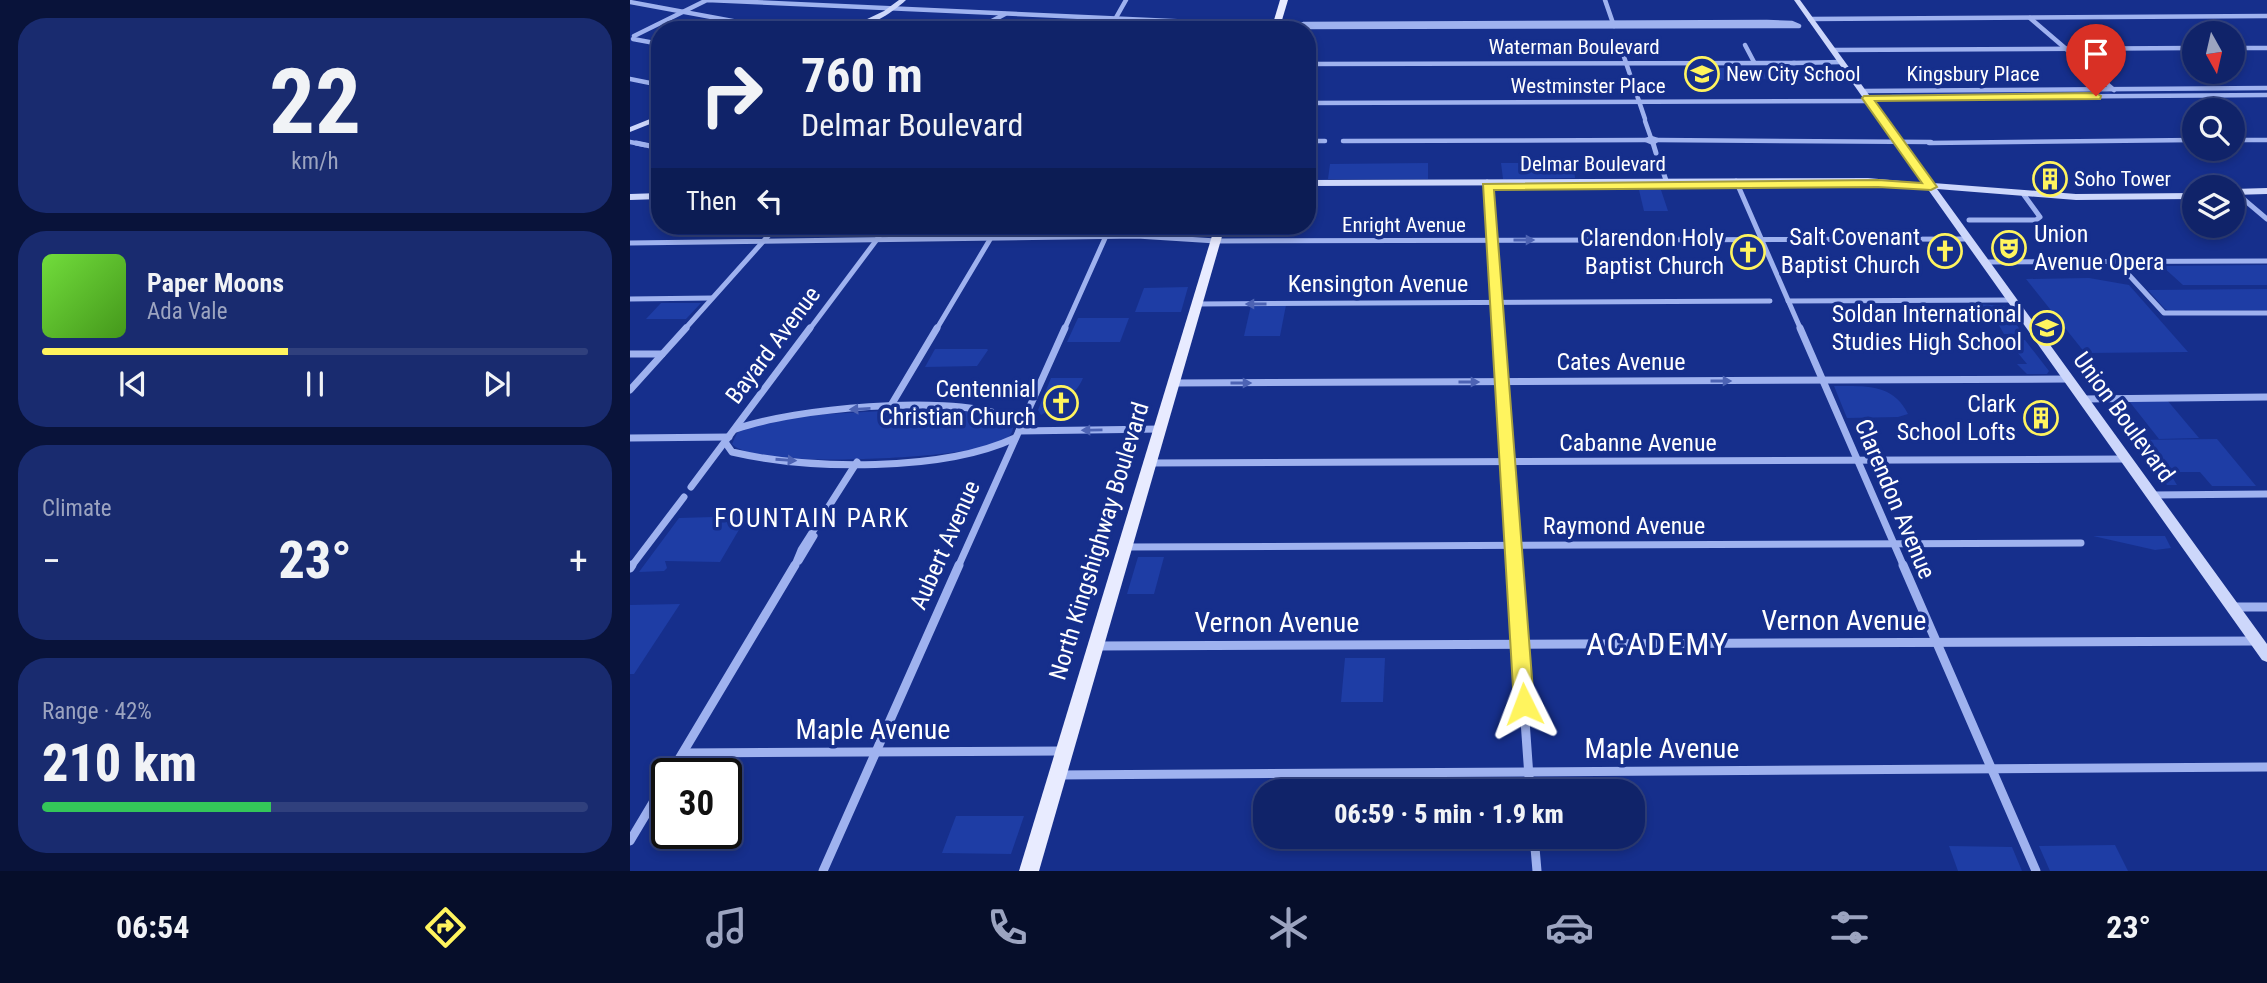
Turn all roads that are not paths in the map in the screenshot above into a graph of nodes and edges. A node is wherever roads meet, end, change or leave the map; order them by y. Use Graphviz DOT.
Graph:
graph roads {
  1 [pos="707,0"];
  2 [pos="903,0"];
  3 [pos="1126,0"];
  4 [pos="1286,0"];
  5 [pos="1605,0"];
  6 [pos="1797,0"];
  7 [pos="630,2"];
  8 [pos="891,9"];
  9 [pos="685,12"];
  10 [pos="693,14"];
  11 [pos="1006,14"];
  12 [pos="2267,16"];
  13 [pos="2030,18"];
  14 [pos="1116,19"];
  15 [pos="1811,19"];
  16 [pos="670,21"];
  17 [pos="673,21"];
  18 [pos="732,21"];
  19 [pos="866,21"];
  20 [pos="992,21"];
  21 [pos="1152,21"];
  22 [pos="1280,21"];
  23 [pos="1316,24"];
  24 [pos="1614,26"];
  25 [pos="1316,27"];
  26 [pos="651,30"];
  27 [pos="632,38"];
  28 [pos="651,42"];
  29 [pos="1620,45"];
  30 [pos="1745,45"];
  31 [pos="2182,48"];
  32 [pos="2245,48"];
  33 [pos="2267,48"];
  34 [pos="2064,49"];
  35 [pos="1833,50"];
  36 [pos="1754,62"];
  37 [pos="1842,62"];
  38 [pos="1626,63"];
  39 [pos="1316,64"];
  40 [pos="630,79"];
  41 [pos="651,83"];
  42 [pos="2267,88"];
  43 [pos="2113,89"];
  44 [pos="1890,91"];
  45 [pos="2267,95"];
  46 [pos="2121,96"];
  47 [pos="1866,97"];
  48 [pos="1896,98"];
  49 [pos="1639,102"];
  50 [pos="1316,103"];
  51 [pos="651,121"];
  52 [pos="630,130"];
  53 [pos="1652,140"];
  54 [pos="2182,140"];
  55 [pos="2245,140"];
  56 [pos="2267,140"];
  57 [pos="1316,141"];
  58 [pos="1325,141"];
  59 [pos="1343,141"];
  60 [pos="630,142"];
  61 [pos="1899,142"];
  62 [pos="651,146"];
  63 [pos="1487,184"];
  64 [pos="1667,184"];
  65 [pos="1737,184"];
  66 [pos="1316,185"];
  67 [pos="1931,187"];
  68 [pos="2267,193"];
  69 [pos="2182,194"];
  70 [pos="2245,194"];
  71 [pos="2024,195"];
  72 [pos="2060,195"];
  73 [pos="651,196"];
  74 [pos="630,197"];
  75 [pos="2245,202"];
  76 [pos="2267,219"];
  77 [pos="1969,220"];
  78 [pos="769,235"];
  79 [pos="880,235"];
  80 [pos="993,235"];
  81 [pos="1178,235"];
  82 [pos="1218,235"];
  83 [pos="1264,235"];
  84 [pos="1106,236"];
  85 [pos="991,238"];
  86 [pos="1761,239"];
  87 [pos="1968,239"];
  88 [pos="876,240"];
  89 [pos="1492,240"];
  90 [pos="764,241"];
  91 [pos="630,243"];
  92 [pos="2116,261"];
  93 [pos="2267,261"];
  94 [pos="1985,262"];
  95 [pos="712,298"];
  96 [pos="630,299"];
  97 [pos="2012,300"];
  98 [pos="1770,301"];
  99 [pos="1788,301"];
  100 [pos="1496,302"];
  101 [pos="1197,304"];
  102 [pos="2267,313"];
  103 [pos="630,354"];
  104 [pos="662,354"];
  105 [pos="2069,379"];
  106 [pos="1824,381"];
  107 [pos="1502,382"];
  108 [pos="1173,383"];
  109 [pos="630,390"];
  110 [pos="2267,397"];
  111 [pos="2083,399"];
  112 [pos="890,407"];
  113 [pos="1160,429"];
  114 [pos="1019,431"];
  115 [pos="728,437"];
  116 [pos="630,438"];
  117 [pos="2126,459"];
  118 [pos="1857,461"];
  119 [pos="857,462"];
  120 [pos="1150,463"];
  121 [pos="1507,463"];
  122 [pos="691,487"];
  123 [pos="2267,494"];
  124 [pos="2152,495"];
  125 [pos="684,497"];
  126 [pos="2081,543"];
  127 [pos="1893,544"];
  128 [pos="1514,546"];
  129 [pos="1125,547"];
  130 [pos="630,568"];
  131 [pos="2232,607"];
  132 [pos="2267,607"];
  133 [pos="2256,641"];
  134 [pos="1936,642"];
  135 [pos="1521,645"];
  136 [pos="1096,646"];
  137 [pos="2267,656"];
  138 [pos="876,751"];
  139 [pos="1064,751"];
  140 [pos="682,753"];
  141 [pos="679,758"];
  142 [pos="2267,767"];
  143 [pos="1993,769"];
  144 [pos="1528,771"];
  145 [pos="1056,775"];
  146 [pos="1529,779"];
  147 [pos="651,806"];
  148 [pos="630,841"];
  149 [pos="1535,849"];
  150 [pos="823,871"];
  151 [pos="1029,871"];
  152 [pos="1537,871"];
  153 [pos="2036,871"];
  1 -- 8 [label="street"];
  1 -- 9 [label="street"];
  2 -- 8 [label="main road"];
  3 -- 14 [label="street"];
  4 -- 22 [label="main road"];
  5 -- 24 [label="street"];
  6 -- 15 [label="main road, Union Boulevard"];
  7 -- 9 [label="street"];
  8 -- 11 [label="street"];
  8 -- 19 [label="main road"];
  9 -- 10 [label="street"];
  9 -- 16 [label="street"];
  10 -- 17 [label="street"];
  10 -- 18 [label="street"];
  11 -- 14 [label="street"];
  11 -- 20 [label="street"];
  12 -- 13 [label="street"];
  13 -- 15 [label="street"];
  13 -- 34 [label="street"];
  14 -- 21 [label="street"];
  15 -- 35 [label="main road, Union Boulevard"];
  23 -- 24 [label="street"];
  24 -- 24 [label="street"];
  24 -- 25 [label="street"];
  26 -- 27 [label="street"];
  27 -- 28 [label="street"];
  29 -- 38 [label="street"];
  30 -- 36 [label="street"];
  31 -- 34 [label="street"];
  32 -- 33 [label="street"];
  34 -- 35 [label="street"];
  34 -- 43 [label="street"];
  35 -- 37 [label="main road, Union Boulevard"];
  36 -- 37 [label="street, Waterman Boulevard"];
  36 -- 38 [label="street, Waterman Boulevard"];
  37 -- 47 [label="main road, Union Boulevard"];
  38 -- 39 [label="street, Waterman Boulevard"];
  38 -- 49 [label="street"];
  40 -- 41 [label="street"];
  42 -- 43 [label="street, Kingsbury Place"];
  43 -- 44 [label="street, Kingsbury Place"];
  43 -- 46 [label="street"];
  44 -- 47 [label="street, Kingsbury Place"];
  44 -- 48 [label="street, Kingsbury Place"];
  45 -- 46 [label="street, Kingsbury Place"];
  46 -- 48 [label="street, Kingsbury Place"];
  47 -- 48 [label="street, Kingsbury Place"];
  47 -- 49 [label="street, Westminster Place"];
  47 -- 61 [label="main road, Union Boulevard"];
  49 -- 50 [label="street, Westminster Place"];
  49 -- 53 [label="street"];
  51 -- 52 [label="main road"];
  53 -- 59 [label="street"];
  53 -- 61 [label="street"];
  53 -- 64 [label="street"];
  54 -- 61 [label="street"];
  55 -- 56 [label="street"];
  57 -- 58 [label="street"];
  60 -- 62 [label="street"];
  61 -- 67 [label="main road, Union Boulevard"];
  63 -- 64 [label="main road, Delmar Boulevard"];
  63 -- 66 [label="main road, Delmar Boulevard"];
  63 -- 89 [label="street"];
  64 -- 65 [label="main road, Delmar Boulevard"];
  65 -- 67 [label="main road, Delmar Boulevard"];
  65 -- 86 [label="street, Clarendon Avenue"];
  67 -- 71 [label="main road, Delmar Boulevard"];
  67 -- 87 [label="main road, Union Boulevard"];
  68 -- 70 [label="main road"];
  69 -- 72 [label="main road, Delmar Boulevard"];
  71 -- 72 [label="main road, Delmar Boulevard"];
  71 -- 77 [label="street"];
  73 -- 74 [label="main road"];
  75 -- 76 [label="street"];
  78 -- 90 [label="street"];
  79 -- 88 [label="street, Bayard Avenue"];
  80 -- 85 [label="street"];
  81 -- 84 [label="street, Enright Avenue"];
  82 -- 101 [label="main road, North Kingshighway Boulevard"];
  83 -- 89 [label="street, Enright Avenue"];
  84 -- 85 [label="street, Enright Avenue"];
  84 -- 114 [label="street, Aubert Avenue"];
  85 -- 88 [label="street, Enright Avenue"];
  85 -- 112 [label="street"];
  86 -- 87 [label="street, Enright Avenue"];
  89 -- 86 [label="street, Enright Avenue, one-way"];
  86 -- 99 [label="street, Clarendon Avenue"];
  87 -- 94 [label="main road, Union Boulevard"];
  88 -- 90 [label="street, Enright Avenue"];
  88 -- 115 [label="street, Bayard Avenue"];
  89 -- 100 [label="street"];
  90 -- 91 [label="street, Enright Avenue"];
  90 -- 95 [label="street"];
  92 -- 93 [label="street"];
  92 -- 94 [label="street"];
  92 -- 102 [label="street"];
  94 -- 97 [label="main road, Union Boulevard"];
  95 -- 96 [label="street"];
  95 -- 104 [label="street"];
  97 -- 99 [label="street"];
  97 -- 105 [label="main road, Union Boulevard"];
  98 -- 100 [label="street, Kensington Avenue"];
  99 -- 106 [label="street, Clarendon Avenue"];
  100 -- 101 [label="street, Kensington Avenue, one-way"];
  100 -- 107 [label="street"];
  101 -- 108 [label="main road, North Kingshighway Boulevard"];
  103 -- 104 [label="street"];
  104 -- 109 [label="street"];
  105 -- 106 [label="street, Cates Avenue"];
  105 -- 111 [label="main road, Union Boulevard"];
  107 -- 106 [label="street, Cates Avenue, one-way"];
  106 -- 118 [label="street, Clarendon Avenue"];
  108 -- 107 [label="street, Cates Avenue, one-way"];
  107 -- 121 [label="street"];
  108 -- 113 [label="main road, North Kingshighway Boulevard"];
  110 -- 111 [label="street"];
  111 -- 117 [label="main road, Union Boulevard"];
  112 -- 114 [label="street"];
  112 -- 115 [label="street, one-way"];
  113 -- 114 [label="street, one-way"];
  113 -- 120 [label="main road, North Kingshighway Boulevard"];
  114 -- 119 [label="street"];
  114 -- 138 [label="street, Aubert Avenue"];
  115 -- 116 [label="street"];
  115 -- 119 [label="street, one-way"];
  115 -- 122 [label="street, Bayard Avenue"];
  117 -- 118 [label="street, Cabanne Avenue"];
  117 -- 124 [label="main road, Union Boulevard"];
  118 -- 121 [label="street, Cabanne Avenue"];
  118 -- 127 [label="street, Clarendon Avenue"];
  119 -- 140 [label="street"];
  120 -- 121 [label="street, Cabanne Avenue"];
  120 -- 129 [label="main road, North Kingshighway Boulevard"];
  121 -- 128 [label="street"];
  123 -- 124 [label="street"];
  124 -- 131 [label="main road, Union Boulevard"];
  125 -- 130 [label="street"];
  126 -- 127 [label="street, Raymond Avenue"];
  127 -- 128 [label="street, Raymond Avenue"];
  127 -- 134 [label="street, Clarendon Avenue"];
  128 -- 129 [label="street, Raymond Avenue"];
  128 -- 135 [label="street"];
  129 -- 136 [label="main road, North Kingshighway Boulevard"];
  131 -- 132 [label="street"];
  131 -- 133 [label="main road, Union Boulevard"];
  133 -- 134 [label="street, Vernon Avenue"];
  133 -- 137 [label="main road, Union Boulevard"];
  134 -- 135 [label="street, Vernon Avenue"];
  134 -- 143 [label="street, Clarendon Avenue"];
  135 -- 136 [label="street, Vernon Avenue"];
  135 -- 144 [label="street"];
  136 -- 139 [label="main road, North Kingshighway Boulevard"];
  138 -- 139 [label="street, Maple Avenue"];
  138 -- 140 [label="street, Maple Avenue"];
  138 -- 150 [label="street, Aubert Avenue"];
  139 -- 145 [label="main road, North Kingshighway Boulevard"];
  140 -- 141 [label="street"];
  142 -- 143 [label="street, Maple Avenue"];
  143 -- 144 [label="street, Maple Avenue"];
  143 -- 153 [label="street, Clarendon Avenue"];
  144 -- 145 [label="street, Maple Avenue"];
  144 -- 146 [label="street"];
  145 -- 151 [label="main road, North Kingshighway Boulevard"];
  147 -- 148 [label="street"];
  149 -- 152 [label="street"];
}
